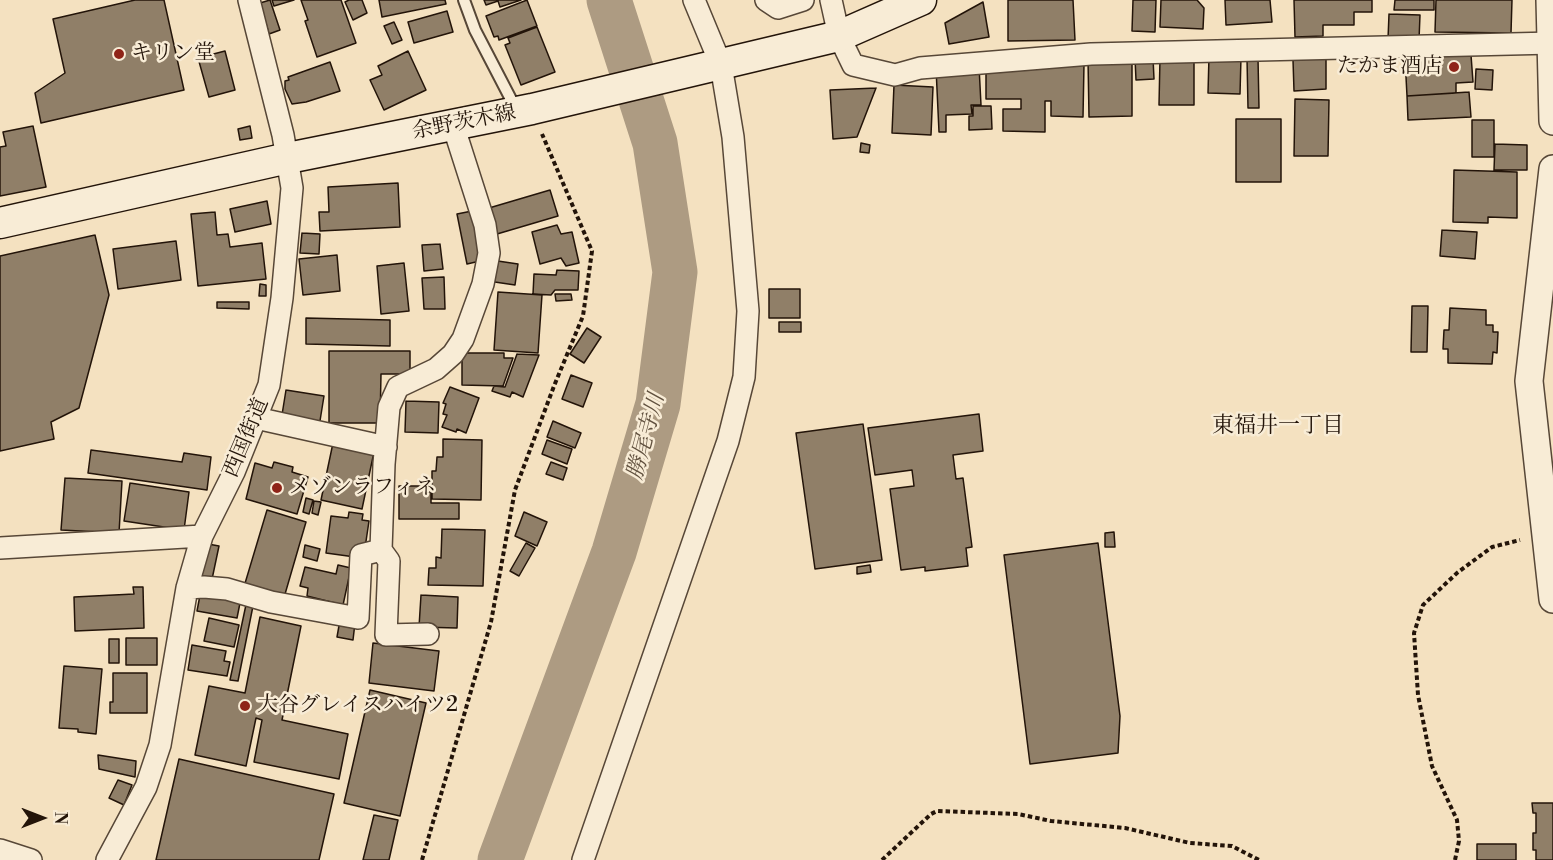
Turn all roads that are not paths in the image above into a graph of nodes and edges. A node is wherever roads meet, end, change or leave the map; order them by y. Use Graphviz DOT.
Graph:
graph roads {
  1 [pos="249,0"];
  2 [pos="464,0"];
  3 [pos="694,0"];
  4 [pos="766,0"];
  5 [pos="803,0"];
  6 [pos="831,0"];
  7 [pos="921,0"];
  8 [pos="1550,0"];
  9 [pos="838,36"];
  10 [pos="1552,43"];
  11 [pos="714,66"];
  12 [pos="525,110"];
  13 [pos="1553,121"];
  14 [pos="453,125"];
  15 [pos="288,158"];
  16 [pos="1553,169"];
  17 [pos="0,223"];
  18 [pos="1545,312"];
  19 [pos="256,418"];
  20 [pos="386,447"];
  21 [pos="202,536"];
  22 [pos="0,548"];
  23 [pos="381,550"];
  24 [pos="187,588"];
  25 [pos="1553,599"];
  26 [pos="428,634"];
  27 [pos="0,850"];
  28 [pos="30,860"];
  29 [pos="107,860"];
  30 [pos="583,860"];
  1 -- 15 [label="street, 西国街道"];
  2 -- 12 [label="lane"];
  3 -- 11 [label="street"];
  4 -- 5 [label="street"];
  6 -- 9 [label="street"];
  7 -- 9 [label="main road, 余野茨木線"];
  8 -- 10 [label="street"];
  9 -- 10 [label="street"];
  9 -- 11 [label="main road, 余野茨木線"];
  10 -- 13 [label="street"];
  11 -- 12 [label="main road, 余野茨木線"];
  11 -- 30 [label="street"];
  12 -- 14 [label="main road, 余野茨木線"];
  14 -- 15 [label="main road, 余野茨木線"];
  14 -- 20 [label="street"];
  15 -- 17 [label="main road, 余野茨木線"];
  15 -- 19 [label="street, 西国街道"];
  16 -- 18 [label="street"];
  18 -- 25 [label="street"];
  19 -- 20 [label="street"];
  19 -- 21 [label="street, 西国街道"];
  20 -- 23 [label="street"];
  21 -- 22 [label="street"];
  21 -- 24 [label="street, 西国街道"];
  23 -- 24 [label="street"];
  23 -- 26 [label="street"];
  24 -- 29 [label="street, 西国街道"];
  27 -- 28 [label="street"];
}
